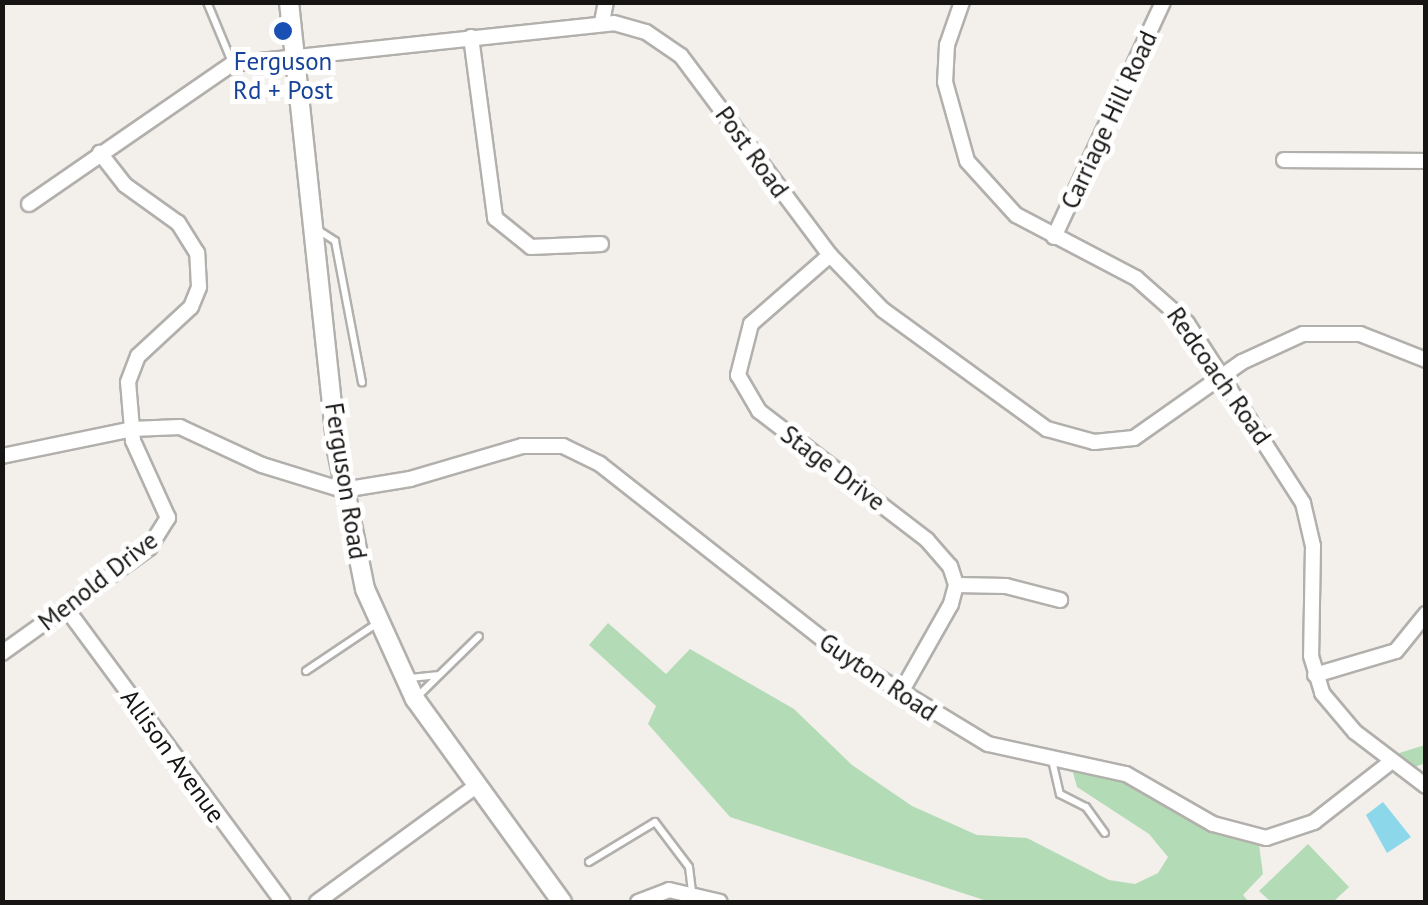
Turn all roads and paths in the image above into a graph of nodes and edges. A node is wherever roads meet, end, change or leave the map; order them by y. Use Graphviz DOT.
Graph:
graph roads {
  1 [pos="207,2"];
  2 [pos="289,2"];
  3 [pos="606,2"];
  4 [pos="962,2"];
  5 [pos="1163,2"];
  6 [pos="602,22"];
  7 [pos="471,37"];
  8 [pos="295,56"];
  9 [pos="232,64"];
  10 [pos="100,153"];
  11 [pos="1284,160"];
  12 [pos="1426,160"];
  13 [pos="29,204"];
  14 [pos="314,227"];
  15 [pos="1054,237"];
  16 [pos="601,244"];
  17 [pos="830,255"];
  18 [pos="1426,360"];
  19 [pos="1223,376"];
  20 [pos="362,382"];
  21 [pos="132,428"];
  22 [pos="2,456"];
  23 [pos="343,490"];
  24 [pos="956,586"];
  25 [pos="1060,600"];
  26 [pos="66,608"];
  27 [pos="1426,614"];
  28 [pos="378,623"];
  29 [pos="479,636"];
  30 [pos="2,654"];
  31 [pos="306,671"];
  32 [pos="438,675"];
  33 [pos="1315,676"];
  34 [pos="404,679"];
  35 [pos="900,694"];
  36 [pos="415,699"];
  37 [pos="1052,760"];
  38 [pos="1392,762"];
  39 [pos="1422,776"];
  40 [pos="476,786"];
  41 [pos="1105,833"];
  42 [pos="589,862"];
  43 [pos="692,894"];
  44 [pos="283,902"];
  45 [pos="318,902"];
  46 [pos="562,902"];
  47 [pos="638,902"];
  48 [pos="720,902"];
  1 -- 9 [label="lane"];
  2 -- 8 [label="street, Ferguson Road"];
  3 -- 6 [label="street"];
  4 -- 15 [label="street, Redcoach Road"];
  5 -- 15 [label="street, Carriage Hill Road"];
  6 -- 7 [label="street, Post Road"];
  6 -- 17 [label="street, Post Road"];
  7 -- 8 [label="street, Post Road"];
  7 -- 16 [label="street"];
  8 -- 9 [label="street, Post Road"];
  8 -- 14 [label="street, Ferguson Road"];
  9 -- 10 [label="street, Post Road"];
  10 -- 13 [label="street, Post Road"];
  10 -- 21 [label="street, Menold Drive"];
  11 -- 12 [label="street"];
  14 -- 20 [label="lane"];
  14 -- 23 [label="street, Ferguson Road"];
  15 -- 19 [label="street, Redcoach Road"];
  17 -- 19 [label="street, Post Road"];
  17 -- 24 [label="street, Stage Drive"];
  18 -- 19 [label="street, Post Road"];
  19 -- 33 [label="street, Redcoach Road"];
  21 -- 22 [label="street"];
  21 -- 23 [label="street"];
  21 -- 26 [label="street, Menold Drive"];
  23 -- 28 [label="street, Ferguson Road"];
  23 -- 35 [label="street, Guyton Road"];
  24 -- 25 [label="street"];
  24 -- 35 [label="street"];
  26 -- 30 [label="street, Menold Drive"];
  26 -- 44 [label="street, Allison Avenue"];
  27 -- 33 [label="street"];
  28 -- 31 [label="lane"];
  28 -- 34 [label="street, Ferguson Road"];
  29 -- 32 [label="lane"];
  32 -- 34 [label="lane"];
  32 -- 36 [label="lane"];
  33 -- 38 [label="street"];
  34 -- 36 [label="street, Ferguson Road"];
  35 -- 37 [label="street, Guyton Road"];
  36 -- 40 [label="street, Ferguson Road"];
  37 -- 38 [label="street, Guyton Road"];
  37 -- 41 [label="lane"];
  38 -- 39 [label="street"];
  40 -- 45 [label="street"];
  40 -- 46 [label="street, Ferguson Road"];
  42 -- 43 [label="lane"];
  43 -- 47 [label="street"];
  43 -- 48 [label="street"];
}
